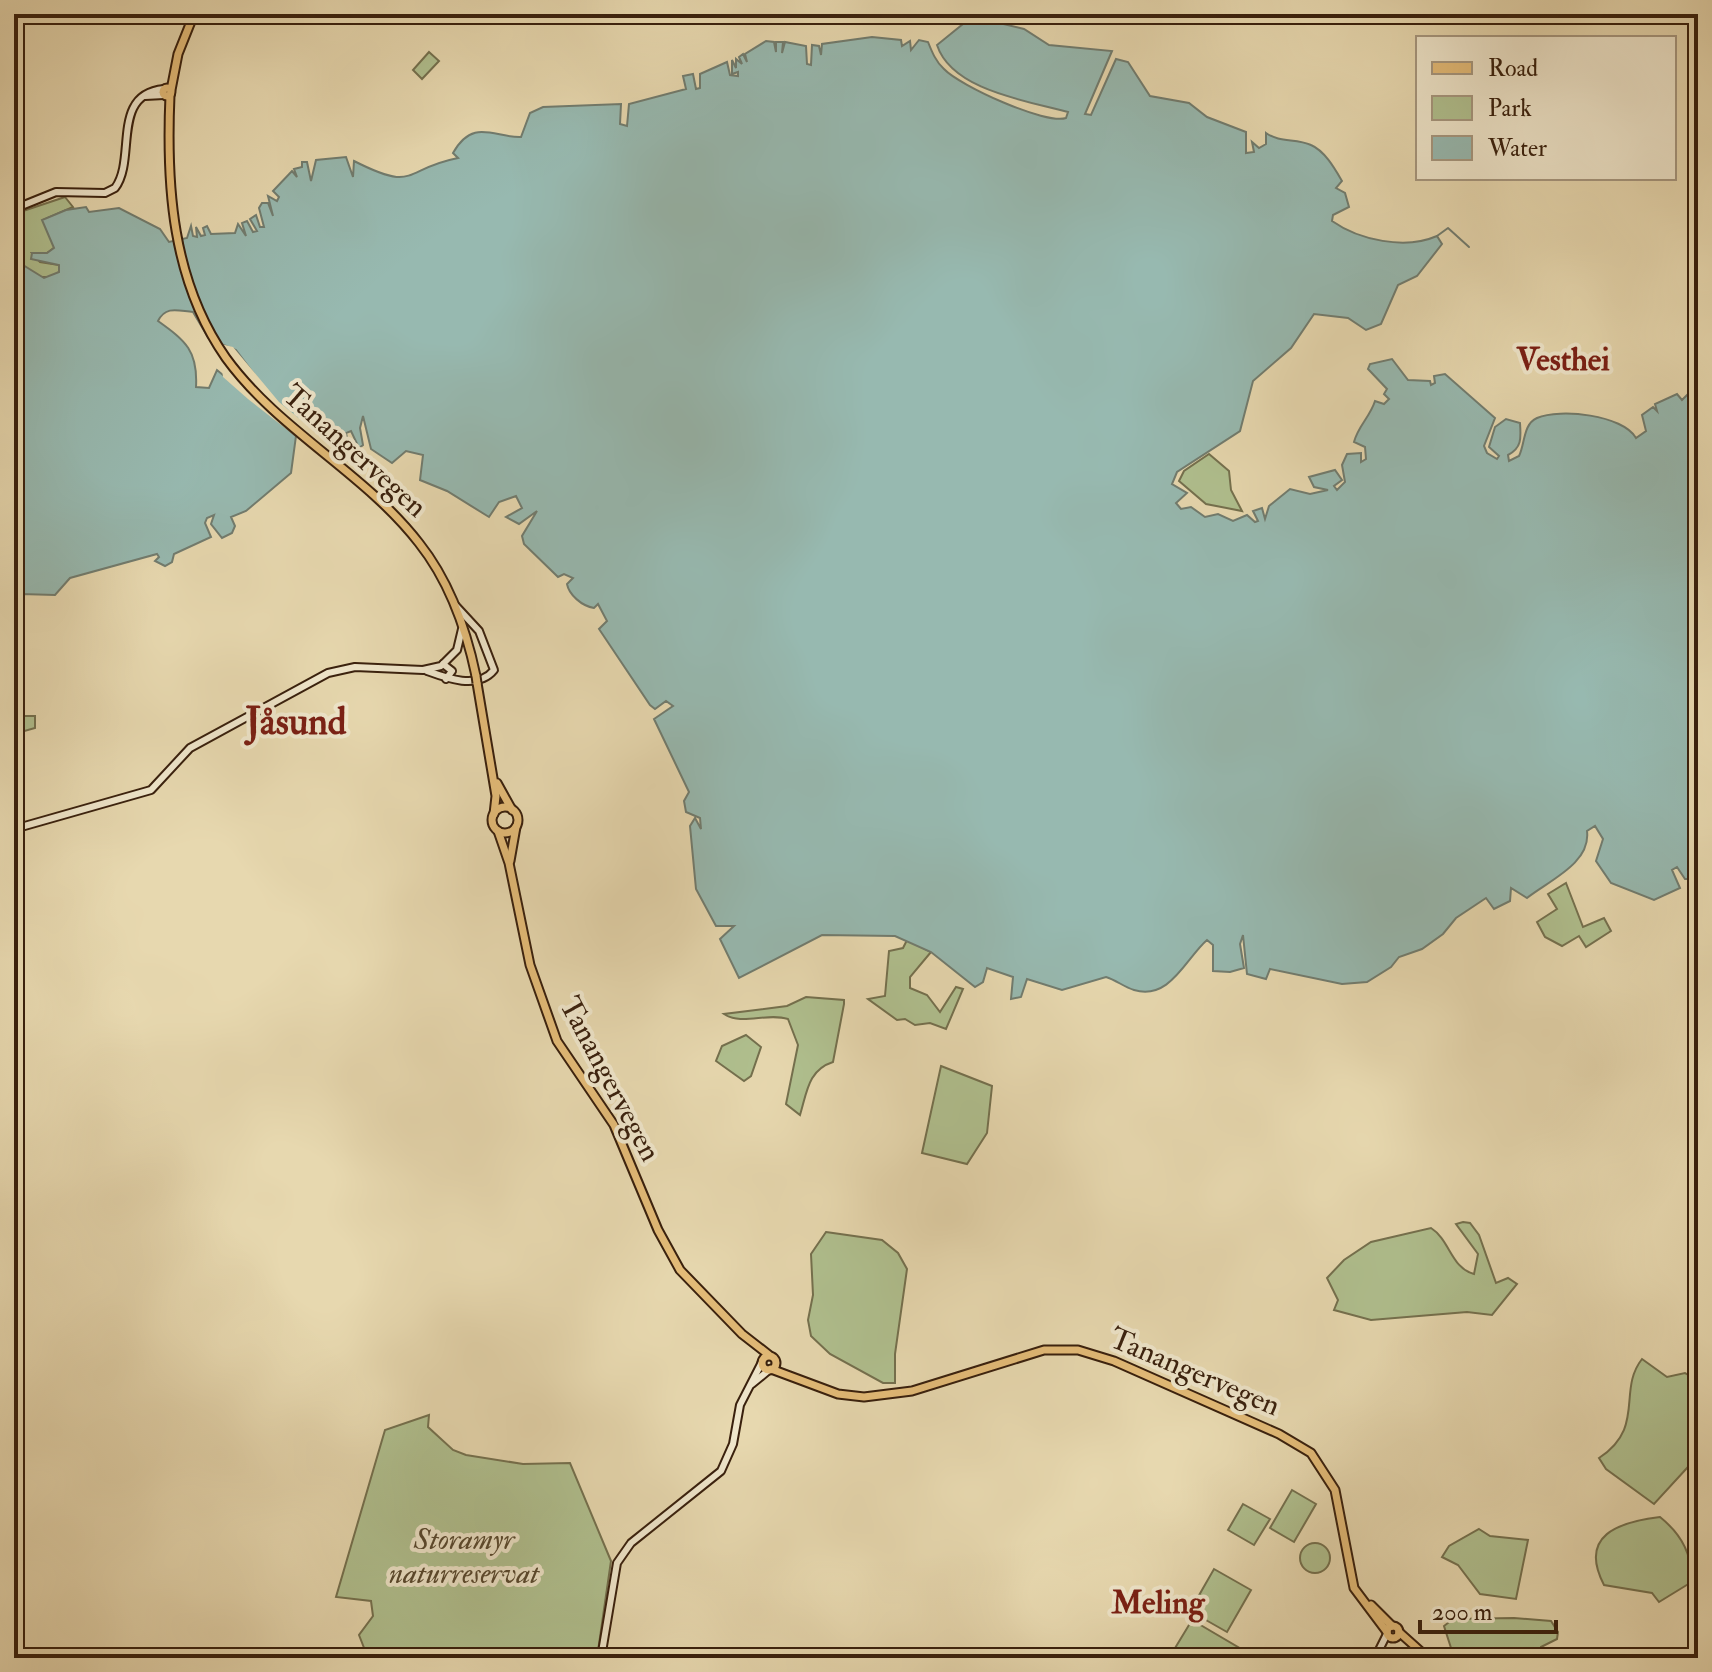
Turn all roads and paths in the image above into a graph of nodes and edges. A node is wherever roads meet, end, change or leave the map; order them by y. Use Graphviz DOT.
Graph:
graph roads {
  1 [pos="194,14"];
  2 [pos="166,92"];
  3 [pos="14,209"];
  4 [pos="455,605"];
  5 [pos="462,622"];
  6 [pos="443,664"];
  7 [pos="423,670"];
  8 [pos="446,679"];
  9 [pos="492,770"];
  10 [pos="512,810"];
  11 [pos="494,814"];
  12 [pos="516,827"];
  13 [pos="14,829"];
  14 [pos="498,831"];
  15 [pos="509,863"];
  16 [pos="764,1359"];
  17 [pos="772,1367"];
  18 [pos="745,1393"];
  19 [pos="1392,1633"];
  20 [pos="1376,1657"];
  21 [pos="601,1658"];
  22 [pos="1421,1658"];
  23 [pos="1428,1658"];
  1 -- 2 [label="main road, Tanangervegen"];
  2 -- 3 [label="main road"];
  2 -- 4 [label="main road, Tanangervegen"];
  4 -- 5 [label="main road, Tanangervegen"];
  4 -- 8 [label="main road"];
  5 -- 6 [label="main road"];
  5 -- 9 [label="main road, Tanangervegen"];
  6 -- 7 [label="main road"];
  6 -- 8 [label="main road"];
  7 -- 8 [label="main road"];
  7 -- 13 [label="main road"];
  9 -- 10 [label="main road, Tanangervegen"];
  9 -- 11 [label="main road, Tanangervegen"];
  10 -- 11 [label="main road"];
  10 -- 12 [label="main road"];
  11 -- 14 [label="main road"];
  12 -- 14 [label="main road"];
  12 -- 15 [label="main road, Tanangervegen"];
  14 -- 15 [label="main road, Tanangervegen"];
  15 -- 16 [label="main road, Tanangervegen"];
  16 -- 17 [label="main road"];
  16 -- 17 [label="main road"];
  16 -- 18 [label="main road"];
  17 -- 18 [label="main road"];
  17 -- 19 [label="main road, Tanangervegen"];
  18 -- 21 [label="main road"];
  19 -- 20 [label="main road"];
  19 -- 22 [label="main road, Tanangervegen"];
  19 -- 23 [label="main road, Tanangervegen"];
}
